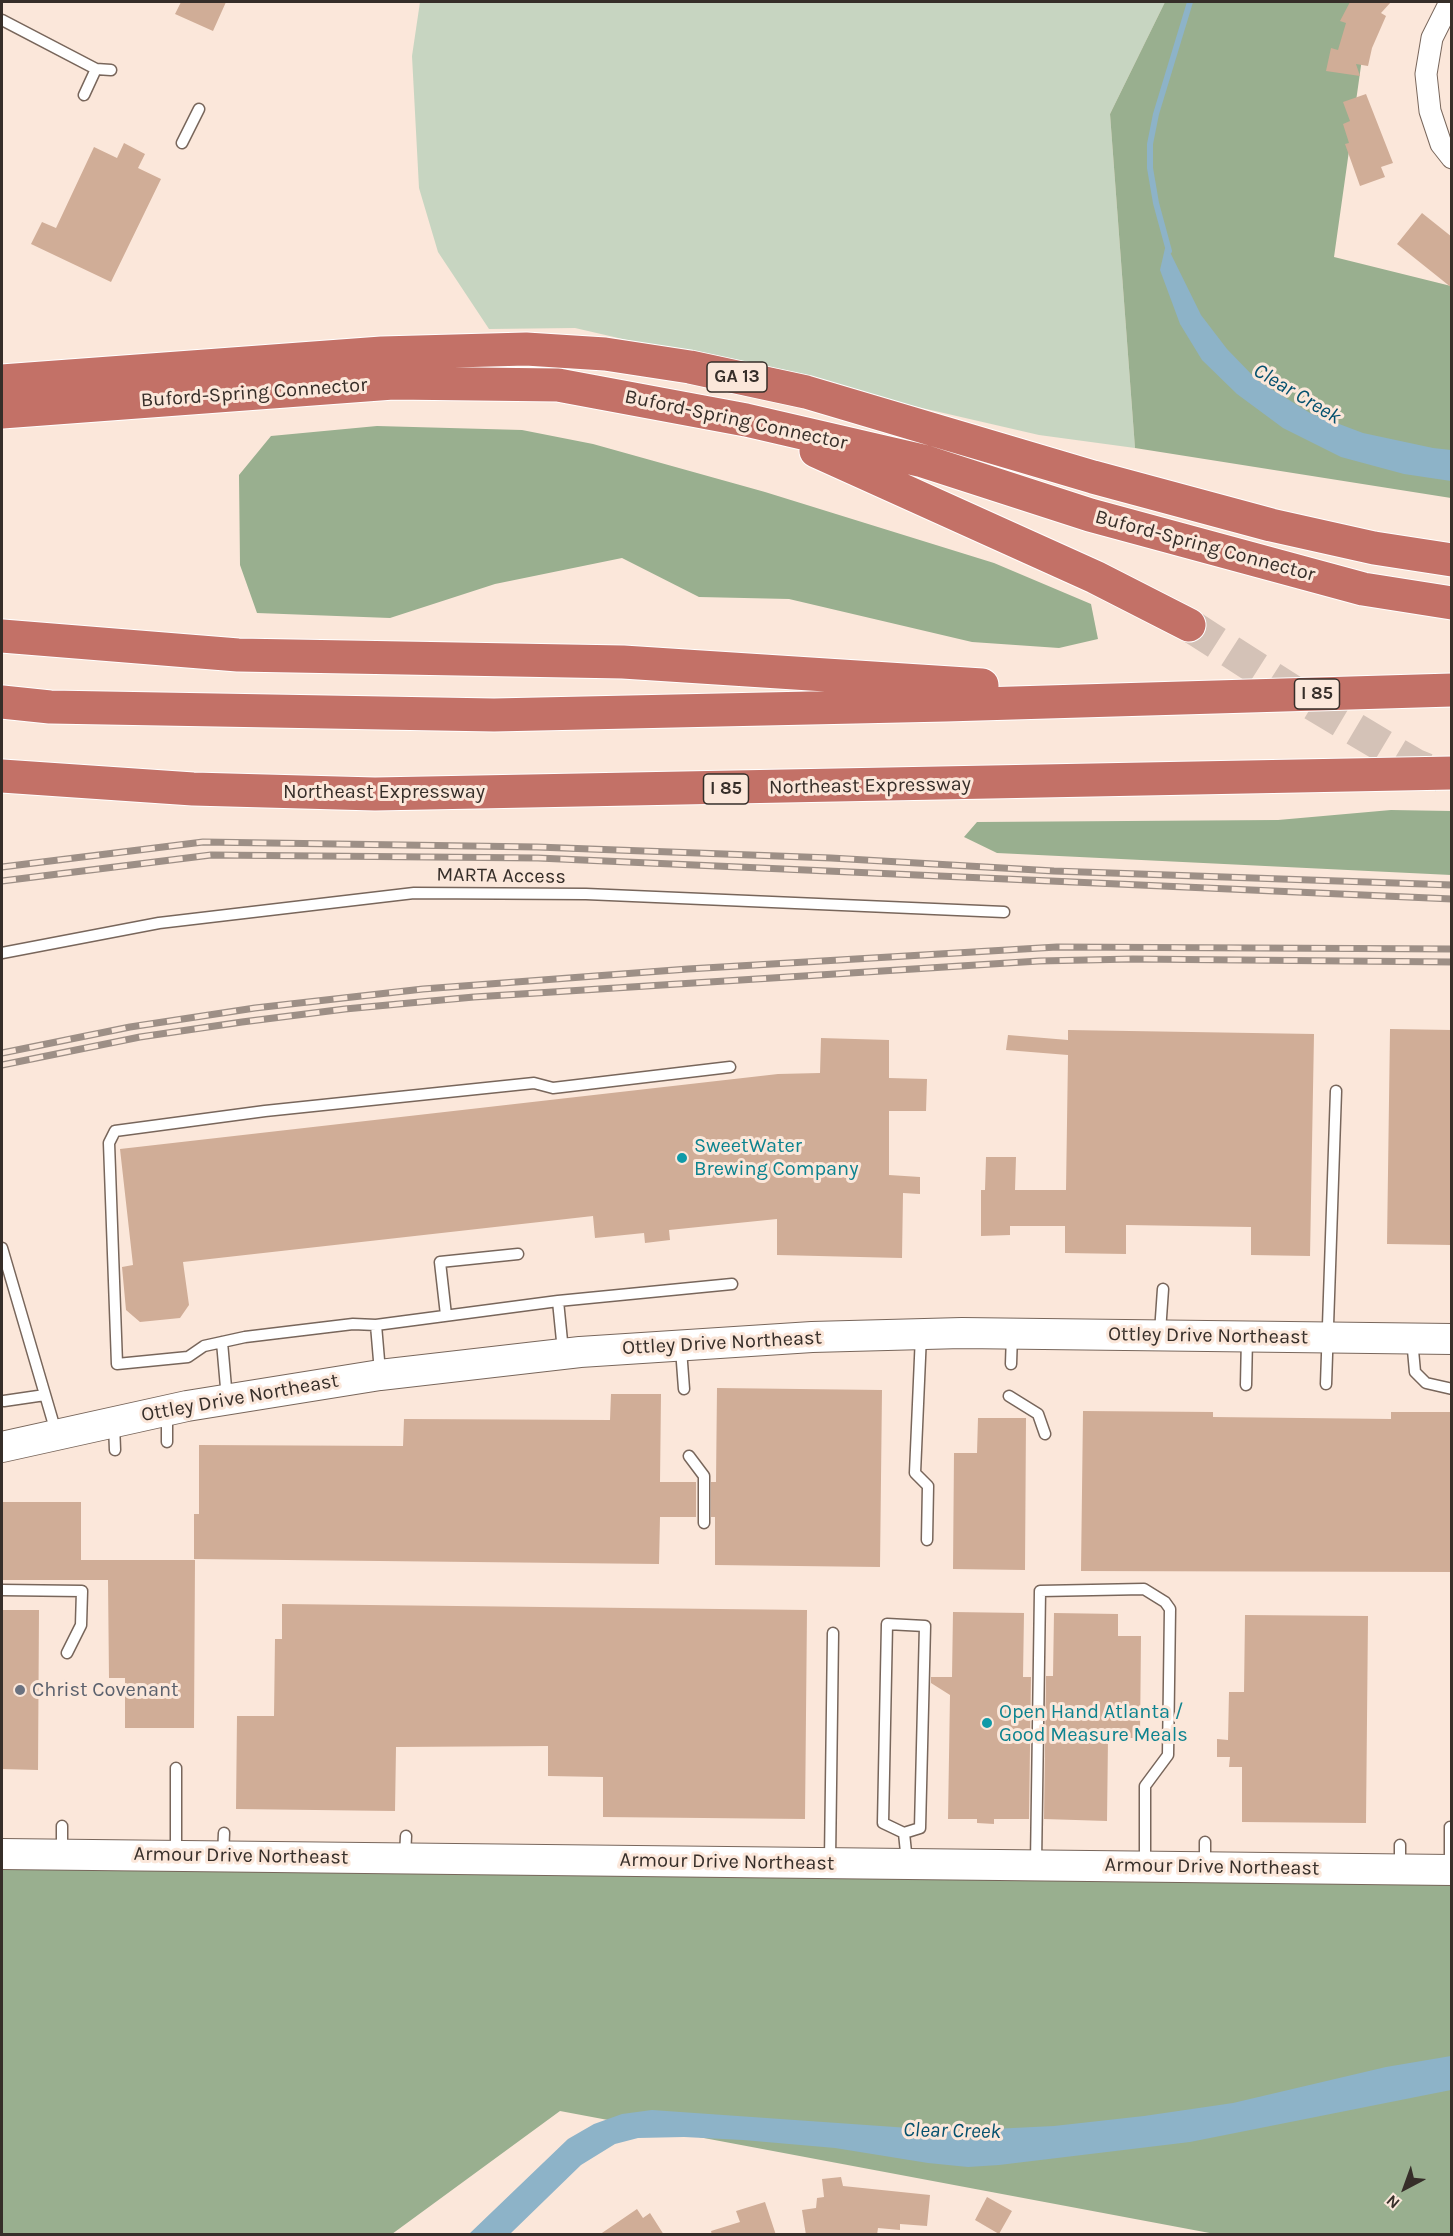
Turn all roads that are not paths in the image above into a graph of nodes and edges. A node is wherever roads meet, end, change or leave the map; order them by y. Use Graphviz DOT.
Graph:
graph roads {
  1 [pos="1450,2"];
  2 [pos="2,20"];
  3 [pos="96,69"];
  4 [pos="111,70"];
  5 [pos="84,96"];
  6 [pos="199,109"];
  7 [pos="182,143"];
  8 [pos="1452,158"];
  9 [pos="2,381"];
  10 [pos="2,412"];
  11 [pos="746,420"];
  12 [pos="1452,560"];
  13 [pos="1452,603"];
  14 [pos="1189,625"];
  15 [pos="2,636"];
  16 [pos="1452,690"];
  17 [pos="1182,698"];
  18 [pos="2,702"];
  19 [pos="1452,773"];
  20 [pos="2,776"];
  21 [pos="1004,912"];
  22 [pos="2,953"];
  23 [pos="730,1067"];
  24 [pos="1336,1091"];
  25 [pos="2,1248"];
  26 [pos="518,1254"];
  27 [pos="732,1284"];
  28 [pos="1163,1289"];
  29 [pos="558,1300"];
  30 [pos="446,1315"];
  31 [pos="376,1325"];
  32 [pos="921,1334"];
  33 [pos="1012,1334"];
  34 [pos="1160,1335"];
  35 [pos="1247,1336"];
  36 [pos="1326,1338"];
  37 [pos="1412,1339"];
  38 [pos="1452,1339"];
  39 [pos="222,1342"];
  40 [pos="681,1345"];
  41 [pos="563,1353"];
  42 [pos="1011,1364"];
  43 [pos="380,1375"];
  44 [pos="1326,1384"];
  45 [pos="1246,1385"];
  46 [pos="684,1389"];
  47 [pos="1452,1389"];
  48 [pos="45,1395"];
  49 [pos="1009,1396"];
  50 [pos="227,1399"];
  51 [pos="4,1401"];
  52 [pos="166,1410"];
  53 [pos="114,1421"];
  54 [pos="56,1434"];
  55 [pos="1045,1434"];
  56 [pos="167,1442"];
  57 [pos="2,1447"];
  58 [pos="115,1450"];
  59 [pos="689,1456"];
  60 [pos="704,1524"];
  61 [pos="927,1539"];
  62 [pos="2,1590"];
  63 [pos="833,1633"];
  64 [pos="66,1653"];
  65 [pos="176,1768"];
  66 [pos="1450,1827"];
  67 [pos="904,1833"];
  68 [pos="2,1854"];
  69 [pos="176,1856"];
  70 [pos="831,1863"];
  71 [pos="908,1864"];
  72 [pos="1036,1865"];
  73 [pos="1145,1867"];
  74 [pos="1451,1870"];
  1 -- 8 [label="street"];
  2 -- 3 [label="lane"];
  3 -- 4 [label="lane"];
  3 -- 5 [label="lane"];
  6 -- 7 [label="lane"];
  9 -- 12 [label="highway, Buford-Spring Connector / GA 13"];
  10 -- 11 [label="highway, Buford-Spring Connector / GA 13"];
  11 -- 13 [label="highway, Buford-Spring Connector / GA 13"];
  11 -- 14 [label="highway"];
  15 -- 17 [label="highway"];
  16 -- 17 [label="highway, I 85"];
  17 -- 18 [label="highway, I 85"];
  19 -- 20 [label="highway, Northeast Expressway / I 85"];
  21 -- 22 [label="lane, MARTA Access"];
  23 -- 39 [label="lane"];
  24 -- 36 [label="lane"];
  25 -- 48 [label="lane"];
  26 -- 30 [label="lane"];
  27 -- 29 [label="lane"];
  28 -- 34 [label="lane"];
  29 -- 30 [label="lane"];
  29 -- 41 [label="lane"];
  30 -- 31 [label="lane"];
  31 -- 39 [label="lane"];
  31 -- 43 [label="lane"];
  32 -- 33 [label="street, Ottley Drive Northeast"];
  32 -- 40 [label="street, Ottley Drive Northeast"];
  32 -- 61 [label="lane"];
  33 -- 34 [label="street, Ottley Drive Northeast"];
  33 -- 42 [label="lane"];
  34 -- 35 [label="street, Ottley Drive Northeast"];
  35 -- 36 [label="street, Ottley Drive Northeast"];
  35 -- 45 [label="lane"];
  36 -- 37 [label="street, Ottley Drive Northeast"];
  36 -- 44 [label="lane"];
  37 -- 38 [label="street, Ottley Drive Northeast"];
  37 -- 47 [label="lane"];
  39 -- 50 [label="lane"];
  40 -- 41 [label="street, Ottley Drive Northeast"];
  40 -- 46 [label="lane"];
  41 -- 43 [label="street, Ottley Drive Northeast"];
  43 -- 50 [label="street, Ottley Drive Northeast"];
  48 -- 51 [label="lane"];
  48 -- 54 [label="lane"];
  49 -- 55 [label="lane"];
  50 -- 52 [label="street, Ottley Drive Northeast"];
  52 -- 53 [label="street, Ottley Drive Northeast"];
  52 -- 56 [label="lane"];
  53 -- 54 [label="street, Ottley Drive Northeast"];
  53 -- 58 [label="lane"];
  54 -- 57 [label="street, Ottley Drive Northeast"];
  59 -- 60 [label="lane"];
  62 -- 64 [label="lane"];
  63 -- 70 [label="lane"];
  65 -- 69 [label="lane"];
  66 -- 74 [label="lane"];
  67 -- 67 [label="lane"];
  67 -- 71 [label="lane"];
  68 -- 69 [label="street, Armour Drive Northeast"];
  69 -- 70 [label="street, Armour Drive Northeast"];
  70 -- 71 [label="street, Armour Drive Northeast"];
  71 -- 72 [label="street, Armour Drive Northeast"];
  72 -- 73 [label="street, Armour Drive Northeast"];
  72 -- 73 [label="lane"];
  73 -- 74 [label="street, Armour Drive Northeast"];
}
